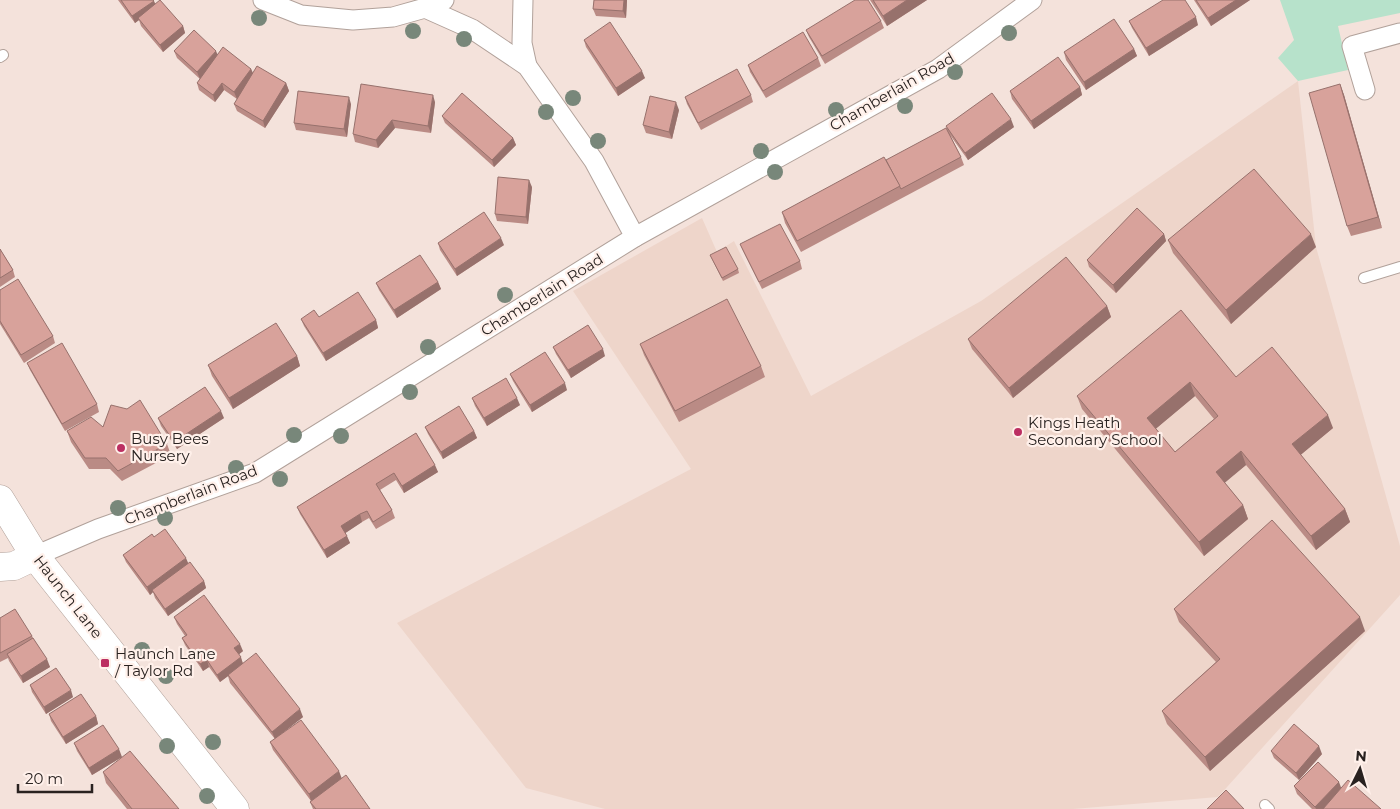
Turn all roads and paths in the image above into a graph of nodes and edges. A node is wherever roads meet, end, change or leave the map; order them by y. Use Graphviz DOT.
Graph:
graph roads {
  1 [pos="263,0"];
  2 [pos="444,0"];
  3 [pos="523,0"];
  4 [pos="1032,0"];
  5 [pos="425,8"];
  6 [pos="1400,34"];
  7 [pos="527,66"];
  8 [pos="1365,90"];
  9 [pos="635,237"];
  10 [pos="1400,267"];
  11 [pos="1364,278"];
  12 [pos="0,499"];
  13 [pos="35,556"];
  14 [pos="0,567"];
  15 [pos="235,809"];
  1 -- 5 [label="street"];
  2 -- 5 [label="street"];
  3 -- 7 [label="street"];
  4 -- 9 [label="street, Chamberlain Road"];
  5 -- 7 [label="street"];
  6 -- 8 [label="street"];
  7 -- 9 [label="street"];
  9 -- 13 [label="street, Chamberlain Road"];
  10 -- 11 [label="lane"];
  12 -- 13 [label="street, Haunch Lane"];
  13 -- 14 [label="street"];
  13 -- 15 [label="street, Haunch Lane"];
}
